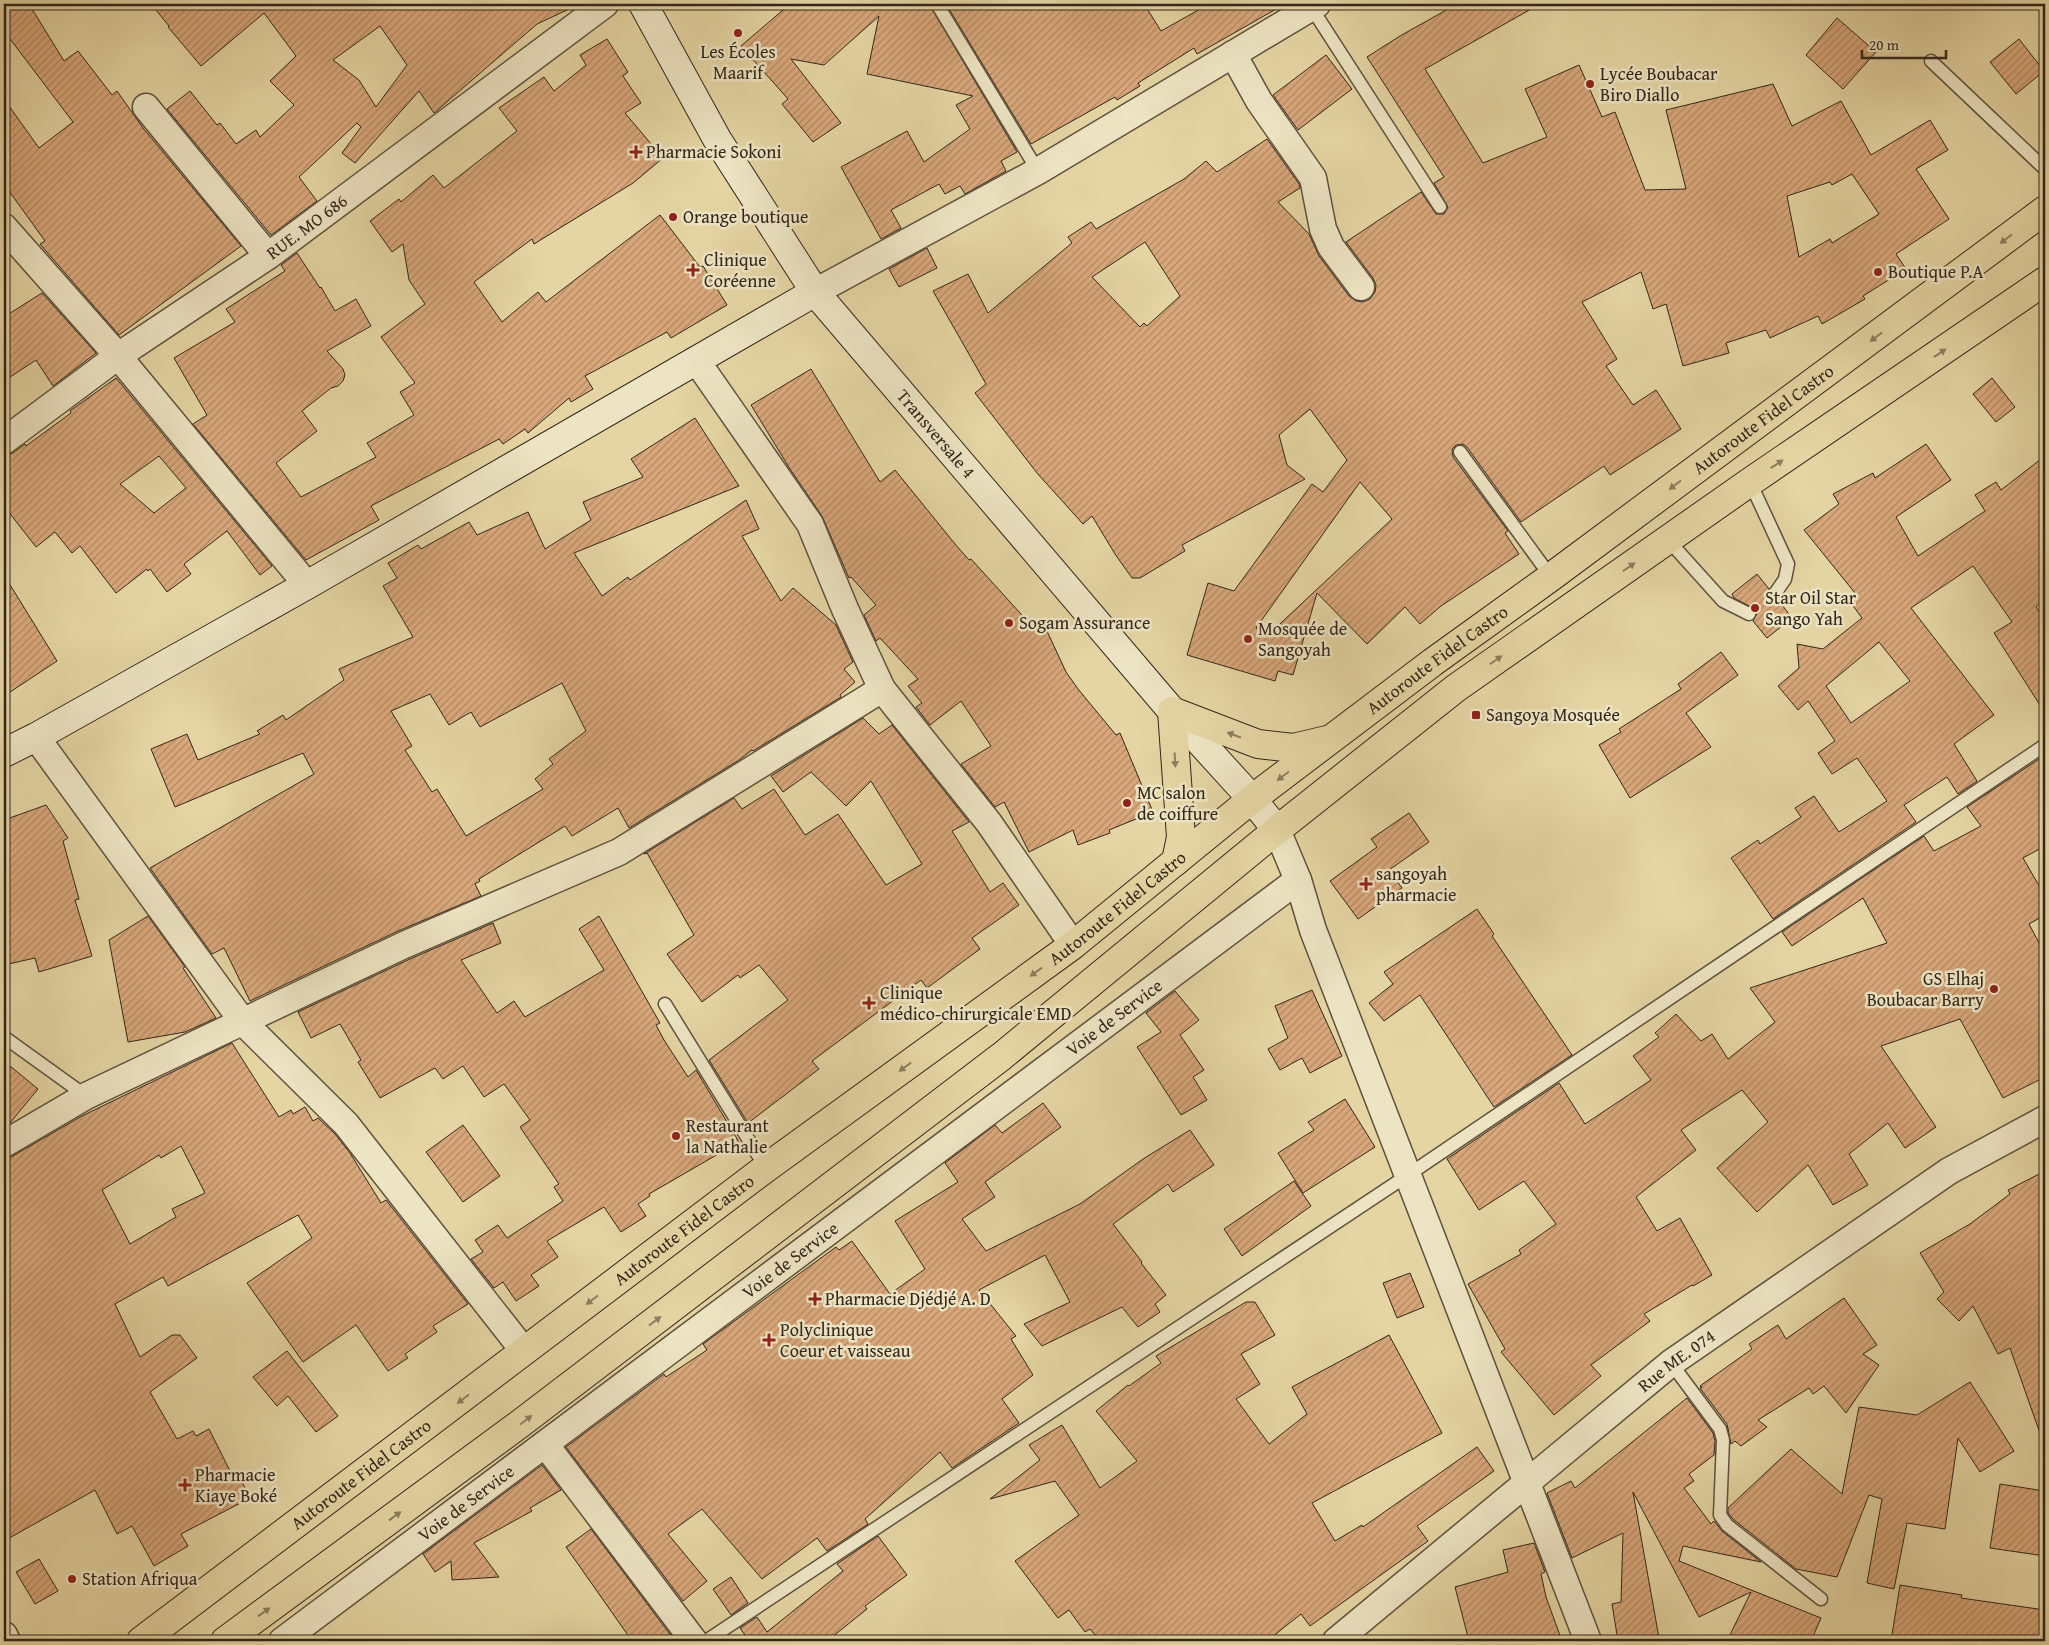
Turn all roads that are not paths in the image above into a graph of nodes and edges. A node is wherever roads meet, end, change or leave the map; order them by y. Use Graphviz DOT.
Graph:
graph roads {
  1 [pos="605,4"];
  2 [pos="643,4"];
  3 [pos="937,4"];
  4 [pos="1314,6"];
  5 [pos="1233,54"];
  6 [pos="1931,61"];
  7 [pos="146,107"];
  8 [pos="2045,169"];
  9 [pos="1038,171"];
  10 [pos="1440,207"];
  11 [pos="2045,210"];
  12 [pos="4,227"];
  13 [pos="268,256"];
  14 [pos="2045,281"];
  15 [pos="1361,287"];
  16 [pos="816,292"];
  17 [pos="118,356"];
  18 [pos="696,360"];
  19 [pos="4,441"];
  20 [pos="1460,452"];
  21 [pos="1750,482"];
  22 [pos="1668,540"];
  23 [pos="1550,577"];
  24 [pos="308,585"];
  25 [pos="1774,595"];
  26 [pos="1749,614"];
  27 [pos="882,689"];
  28 [pos="1172,712"];
  29 [pos="1333,739"];
  30 [pos="14,743"];
  31 [pos="2045,745"];
  32 [pos="1252,799"];
  33 [pos="1277,830"];
  34 [pos="1176,861"];
  35 [pos="1298,880"];
  36 [pos="1073,945"];
  37 [pos="665,1004"];
  38 [pos="243,1022"];
  39 [pos="4,1037"];
  40 [pos="1002,1056"];
  41 [pos="1023,1085"];
  42 [pos="86,1096"];
  43 [pos="2045,1119"];
  44 [pos="4,1144"];
  45 [pos="766,1168"];
  46 [pos="1408,1175"];
  47 [pos="828,1190"];
  48 [pos="848,1217"];
  49 [pos="524,1352"];
  50 [pos="1671,1363"];
  51 [pos="545,1444"];
  52 [pos="1527,1481"];
  53 [pos="364,1539"];
  54 [pos="382,1566"];
  55 [pos="1821,1599"];
  56 [pos="4,1635"];
  57 [pos="7,1641"];
  58 [pos="141,1641"];
  59 [pos="225,1641"];
  60 [pos="282,1641"];
  61 [pos="694,1641"];
  62 [pos="706,1641"];
  63 [pos="1336,1641"];
  64 [pos="1588,1641"];
  1 -- 13 [label="street, RUE. MO 686"];
  2 -- 16 [label="main road, Transversale 4"];
  3 -- 9 [label="lane"];
  4 -- 5 [label="street"];
  4 -- 10 [label="lane"];
  5 -- 9 [label="street"];
  5 -- 15 [label="street"];
  6 -- 8 [label="lane"];
  7 -- 13 [label="street"];
  9 -- 16 [label="street"];
  11 -- 23 [label="highway, Autoroute Fidel Castro, one-way"];
  12 -- 17 [label="street"];
  13 -- 17 [label="street, RUE. MO 686"];
  21 -- 14 [label="highway, Autoroute Fidel Castro, one-way"];
  16 -- 18 [label="main road"];
  16 -- 28 [label="main road, Transversale 4"];
  17 -- 19 [label="street, RUE. MO 686"];
  17 -- 24 [label="street"];
  18 -- 24 [label="main road"];
  18 -- 27 [label="street"];
  20 -- 23 [label="lane"];
  21 -- 22 [label="highway, Autoroute Fidel Castro"];
  21 -- 25 [label="lane"];
  22 -- 26 [label="lane"];
  33 -- 22 [label="highway, Autoroute Fidel Castro, one-way"];
  23 -- 29 [label="highway, Autoroute Fidel Castro"];
  24 -- 30 [label="main road"];
  27 -- 36 [label="street"];
  27 -- 38 [label="street"];
  29 -- 28 [label="highway, one-way"];
  28 -- 32 [label="main road, Transversale 4"];
  28 -- 34 [label="highway, one-way"];
  29 -- 32 [label="highway, Autoroute Fidel Castro, one-way"];
  30 -- 38 [label="street"];
  31 -- 46 [label="lane"];
  32 -- 33 [label="main road, Transversale 4"];
  32 -- 34 [label="highway, Autoroute Fidel Castro"];
  33 -- 35 [label="street"];
  33 -- 40 [label="highway, Autoroute Fidel Castro"];
  34 -- 36 [label="highway, Autoroute Fidel Castro"];
  35 -- 41 [label="street, Voie de Service"];
  35 -- 46 [label="street"];
  36 -- 45 [label="highway, Autoroute Fidel Castro, one-way"];
  37 -- 45 [label="lane"];
  38 -- 42 [label="street"];
  38 -- 49 [label="street"];
  39 -- 42 [label="lane"];
  40 -- 41 [label="street"];
  40 -- 47 [label="highway, Autoroute Fidel Castro"];
  41 -- 48 [label="street, Voie de Service"];
  42 -- 44 [label="street"];
  43 -- 50 [label="street, Rue ME. 074"];
  45 -- 49 [label="highway, Autoroute Fidel Castro, one-way"];
  46 -- 52 [label="street"];
  46 -- 62 [label="lane"];
  47 -- 48 [label="street"];
  53 -- 47 [label="highway, Autoroute Fidel Castro, one-way"];
  48 -- 51 [label="street, Voie de Service"];
  49 -- 58 [label="highway, Autoroute Fidel Castro, one-way"];
  50 -- 52 [label="street, Rue ME. 074"];
  50 -- 55 [label="lane"];
  51 -- 54 [label="street, Voie de Service"];
  51 -- 61 [label="street"];
  52 -- 63 [label="street, Rue ME. 074"];
  52 -- 64 [label="street"];
  53 -- 54 [label="street"];
  59 -- 53 [label="highway, Autoroute Fidel Castro, one-way"];
  54 -- 60 [label="street, Voie de Service"];
  56 -- 57 [label="street"];
}
